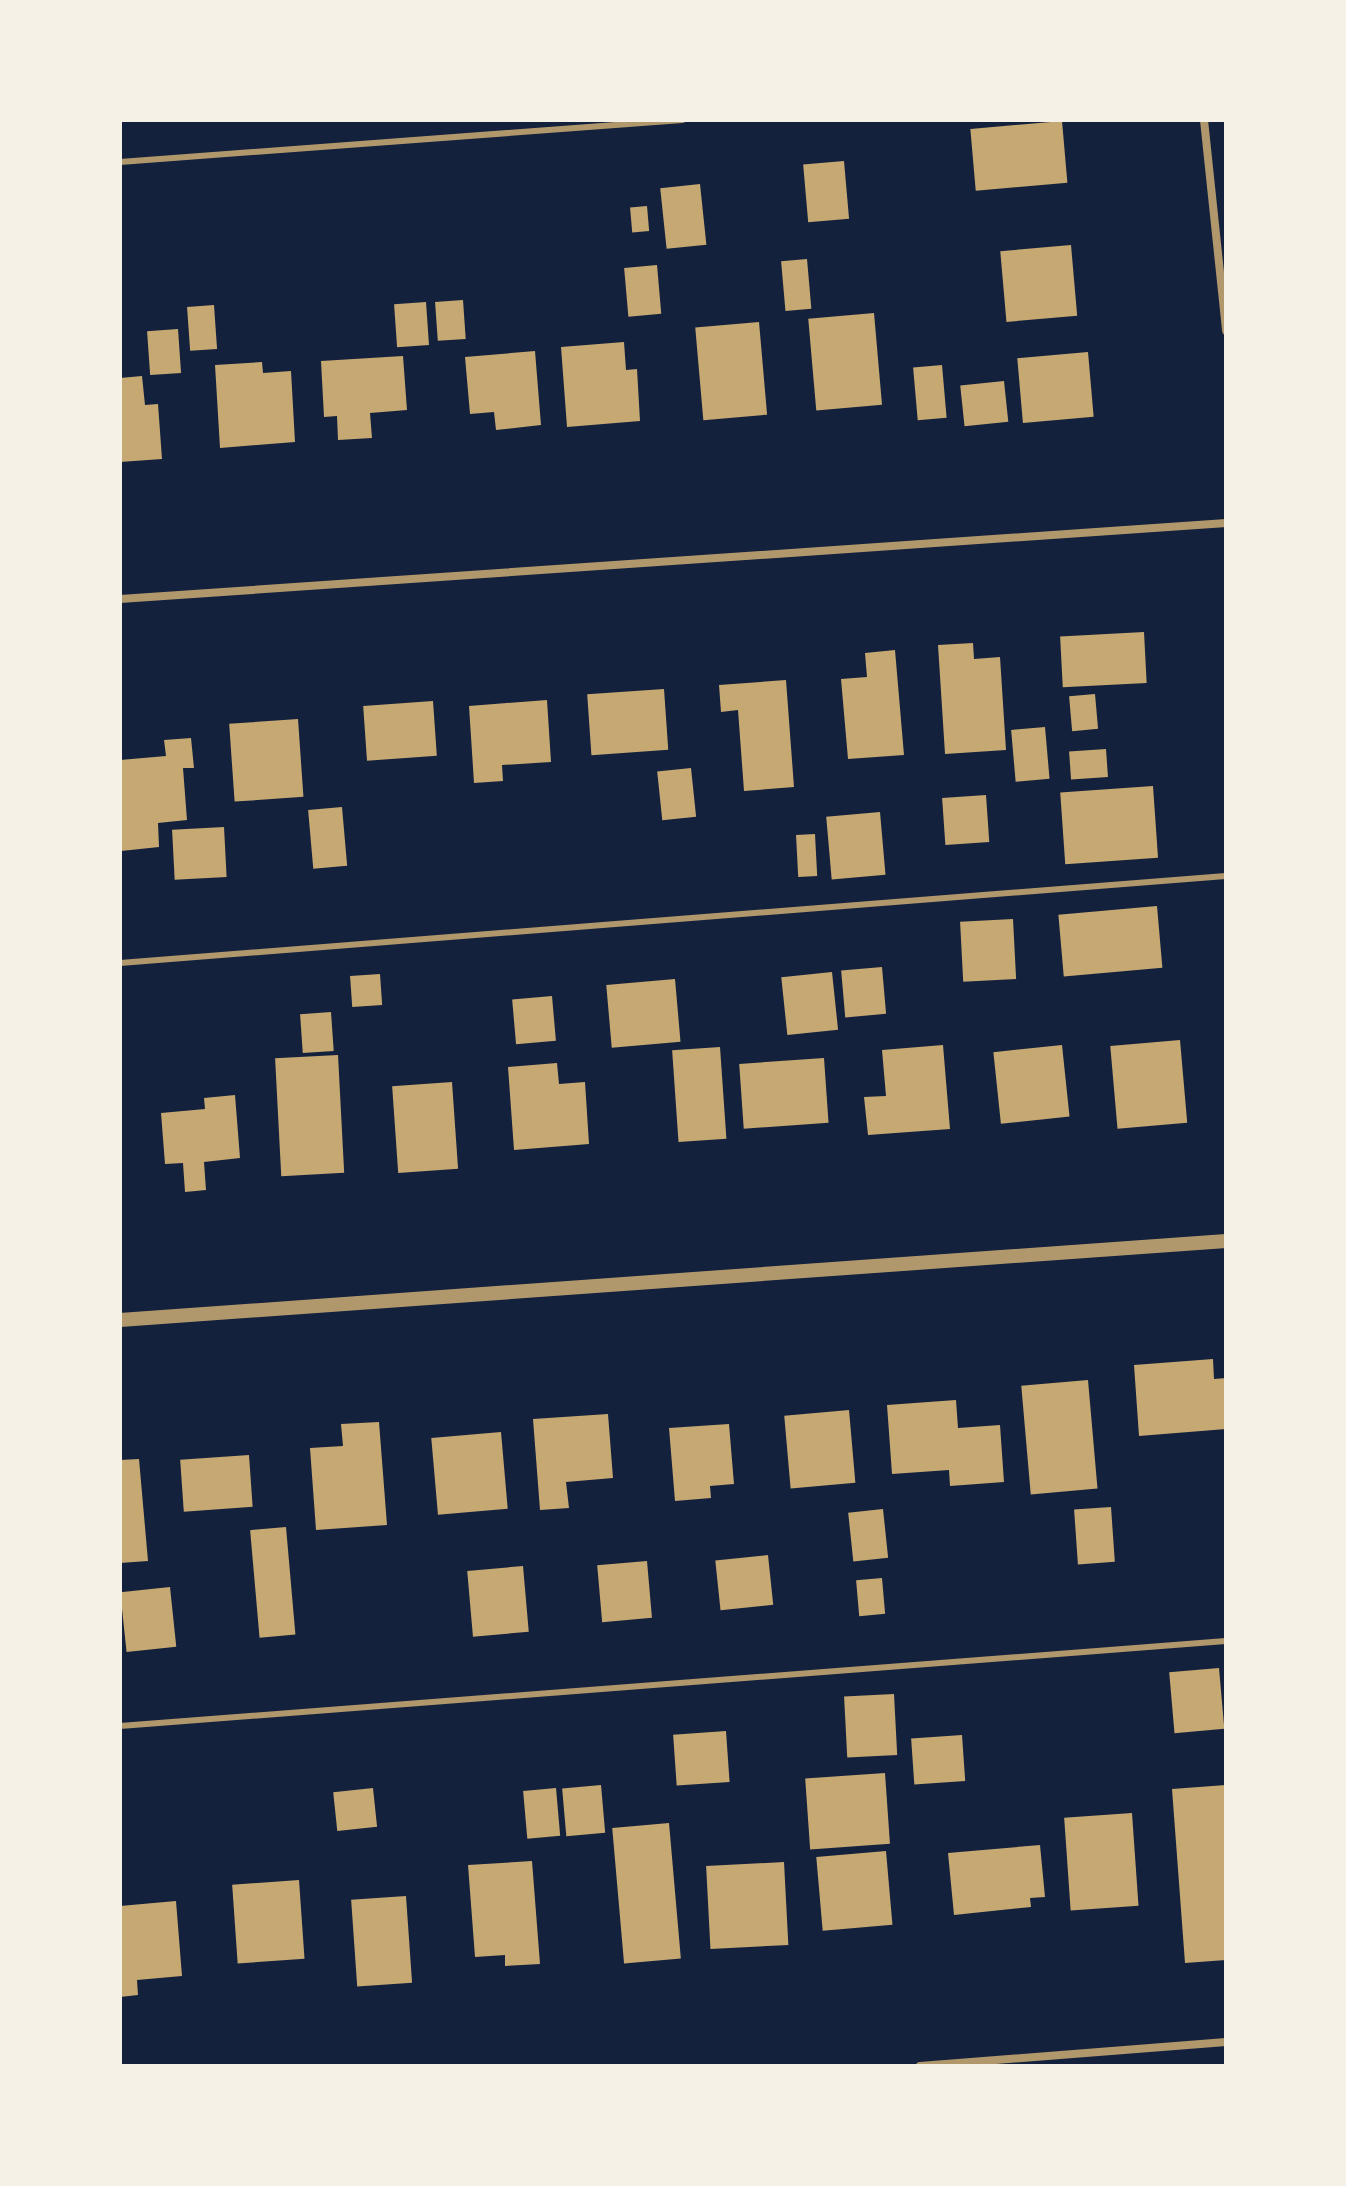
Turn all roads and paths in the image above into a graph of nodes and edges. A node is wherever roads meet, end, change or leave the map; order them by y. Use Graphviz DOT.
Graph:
graph roads {
  1 [pos="682,120"];
  2 [pos="1204,120"];
  3 [pos="120,162"];
  4 [pos="1226,331"];
  5 [pos="1226,523"];
  6 [pos="120,599"];
  7 [pos="1226,876"];
  8 [pos="120,963"];
  9 [pos="1226,1241"];
  10 [pos="120,1320"];
  11 [pos="1226,1641"];
  12 [pos="120,1726"];
  13 [pos="1226,2042"];
  14 [pos="920,2066"];
  1 -- 3 [label="lane"];
  2 -- 4 [label="street"];
  5 -- 6 [label="street"];
  7 -- 8 [label="lane"];
  9 -- 10 [label="street"];
  11 -- 12 [label="lane"];
  13 -- 14 [label="street"];
}
